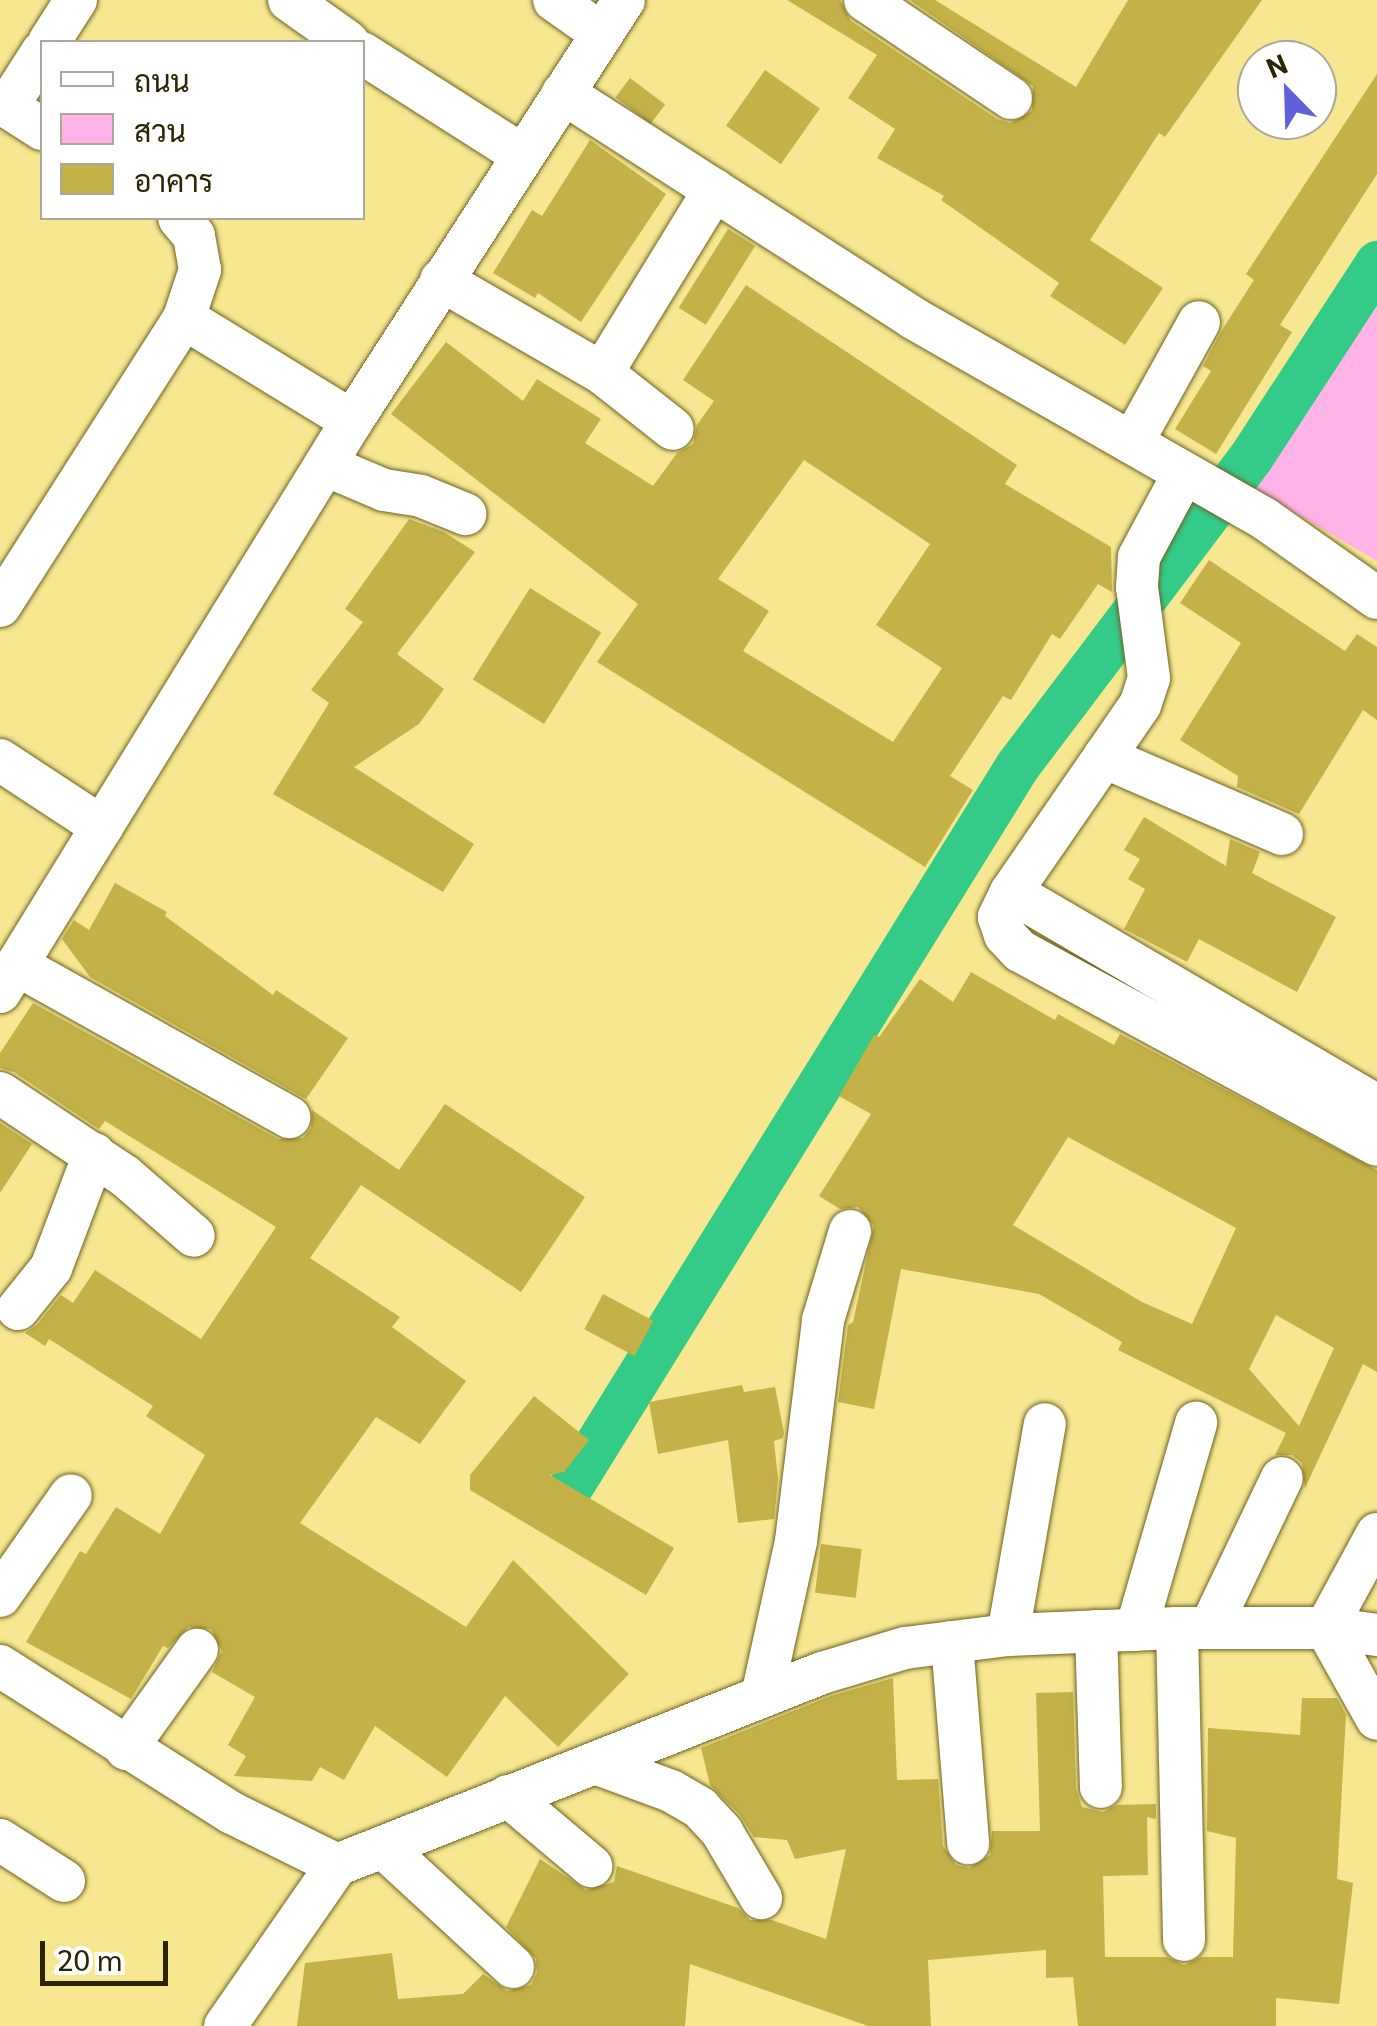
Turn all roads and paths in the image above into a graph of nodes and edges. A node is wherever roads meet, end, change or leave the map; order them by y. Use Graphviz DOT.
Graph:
graph roads {
  1 [pos="76,0"];
  2 [pos="290,0"];
  3 [pos="554,0"];
  4 [pos="864,0"];
  5 [pos="613,17"];
  6 [pos="50,40"];
  7 [pos="345,40"];
  8 [pos="365,55"];
  9 [pos="40,57"];
  10 [pos="562,93"];
  11 [pos="1011,98"];
  12 [pos="17,112"];
  13 [pos="522,155"];
  14 [pos="714,190"];
  15 [pos="181,220"];
  16 [pos="441,280"];
  17 [pos="184,318"];
  18 [pos="1199,322"];
  19 [pos="602,373"];
  20 [pos="352,421"];
  21 [pos="673,429"];
  22 [pos="1132,443"];
  23 [pos="324,465"];
  24 [pos="1184,473"];
  25 [pos="465,514"];
  26 [pos="1377,598"];
  27 [pos="0,606"];
  28 [pos="1104,757"];
  29 [pos="0,760"];
  30 [pos="102,827"];
  31 [pos="1282,834"];
  32 [pos="9,978"];
  33 [pos="0,1093"];
  34 [pos="288,1117"];
  35 [pos="1366,1119"];
  36 [pos="94,1154"];
  37 [pos="850,1230"];
  38 [pos="194,1236"];
  39 [pos="18,1309"];
  40 [pos="1196,1423"];
  41 [pos="1045,1424"];
  42 [pos="1282,1478"];
  43 [pos="71,1494"];
  44 [pos="1377,1534"];
  45 [pos="0,1596"];
  46 [pos="1326,1628"];
  47 [pos="1154,1629"];
  48 [pos="1008,1634"];
  49 [pos="1377,1636"];
  50 [pos="952,1642"];
  51 [pos="197,1650"];
  52 [pos="0,1666"];
  53 [pos="762,1696"];
  54 [pos="1377,1719"];
  55 [pos="126,1749"];
  56 [pos="595,1763"];
  57 [pos="1101,1787"];
  58 [pos="508,1796"];
  59 [pos="0,1840"];
  60 [pos="968,1843"];
  61 [pos="383,1847"];
  62 [pos="337,1864"];
  63 [pos="592,1866"];
  64 [pos="64,1881"];
  65 [pos="762,1898"];
  66 [pos="1184,1940"];
  67 [pos="513,1967"];
  68 [pos="225,2026"];
  1 -- 6 [label="street"];
  2 -- 7 [label="street"];
  3 -- 5 [label="street"];
  4 -- 11 [label="street"];
  5 -- 10 [label="street"];
  8 -- 13 [label="street"];
  9 -- 12 [label="street"];
  10 -- 13 [label="street"];
  10 -- 14 [label="street"];
  13 -- 16 [label="street"];
  14 -- 19 [label="street"];
  14 -- 22 [label="street"];
  15 -- 17 [label="street"];
  16 -- 19 [label="street"];
  16 -- 20 [label="street"];
  17 -- 20 [label="street"];
  17 -- 27 [label="street"];
  18 -- 22 [label="street"];
  19 -- 21 [label="street"];
  20 -- 23 [label="street"];
  22 -- 24 [label="street"];
  23 -- 25 [label="street"];
  23 -- 30 [label="street"];
  24 -- 26 [label="street"];
  24 -- 28 [label="street"];
  28 -- 31 [label="street"];
  28 -- 35 [label="street"];
  29 -- 30 [label="street"];
  30 -- 32 [label="street"];
  32 -- 34 [label="street"];
  33 -- 36 [label="street"];
  36 -- 38 [label="street"];
  36 -- 39 [label="street"];
  37 -- 53 [label="street"];
  40 -- 47 [label="street"];
  41 -- 48 [label="street"];
  42 -- 47 [label="street"];
  43 -- 45 [label="street"];
  44 -- 46 [label="street"];
  46 -- 47 [label="street"];
  46 -- 49 [label="street"];
  46 -- 54 [label="street"];
  47 -- 48 [label="street"];
  47 -- 57 [label="street"];
  47 -- 66 [label="street"];
  48 -- 50 [label="street"];
  50 -- 53 [label="street"];
  50 -- 60 [label="street"];
  51 -- 55 [label="street"];
  52 -- 55 [label="street"];
  53 -- 56 [label="street"];
  55 -- 62 [label="street"];
  56 -- 58 [label="street"];
  56 -- 65 [label="street"];
  58 -- 61 [label="street"];
  58 -- 63 [label="street"];
  59 -- 64 [label="street"];
  61 -- 62 [label="street"];
  61 -- 67 [label="street"];
  62 -- 68 [label="street"];
}
